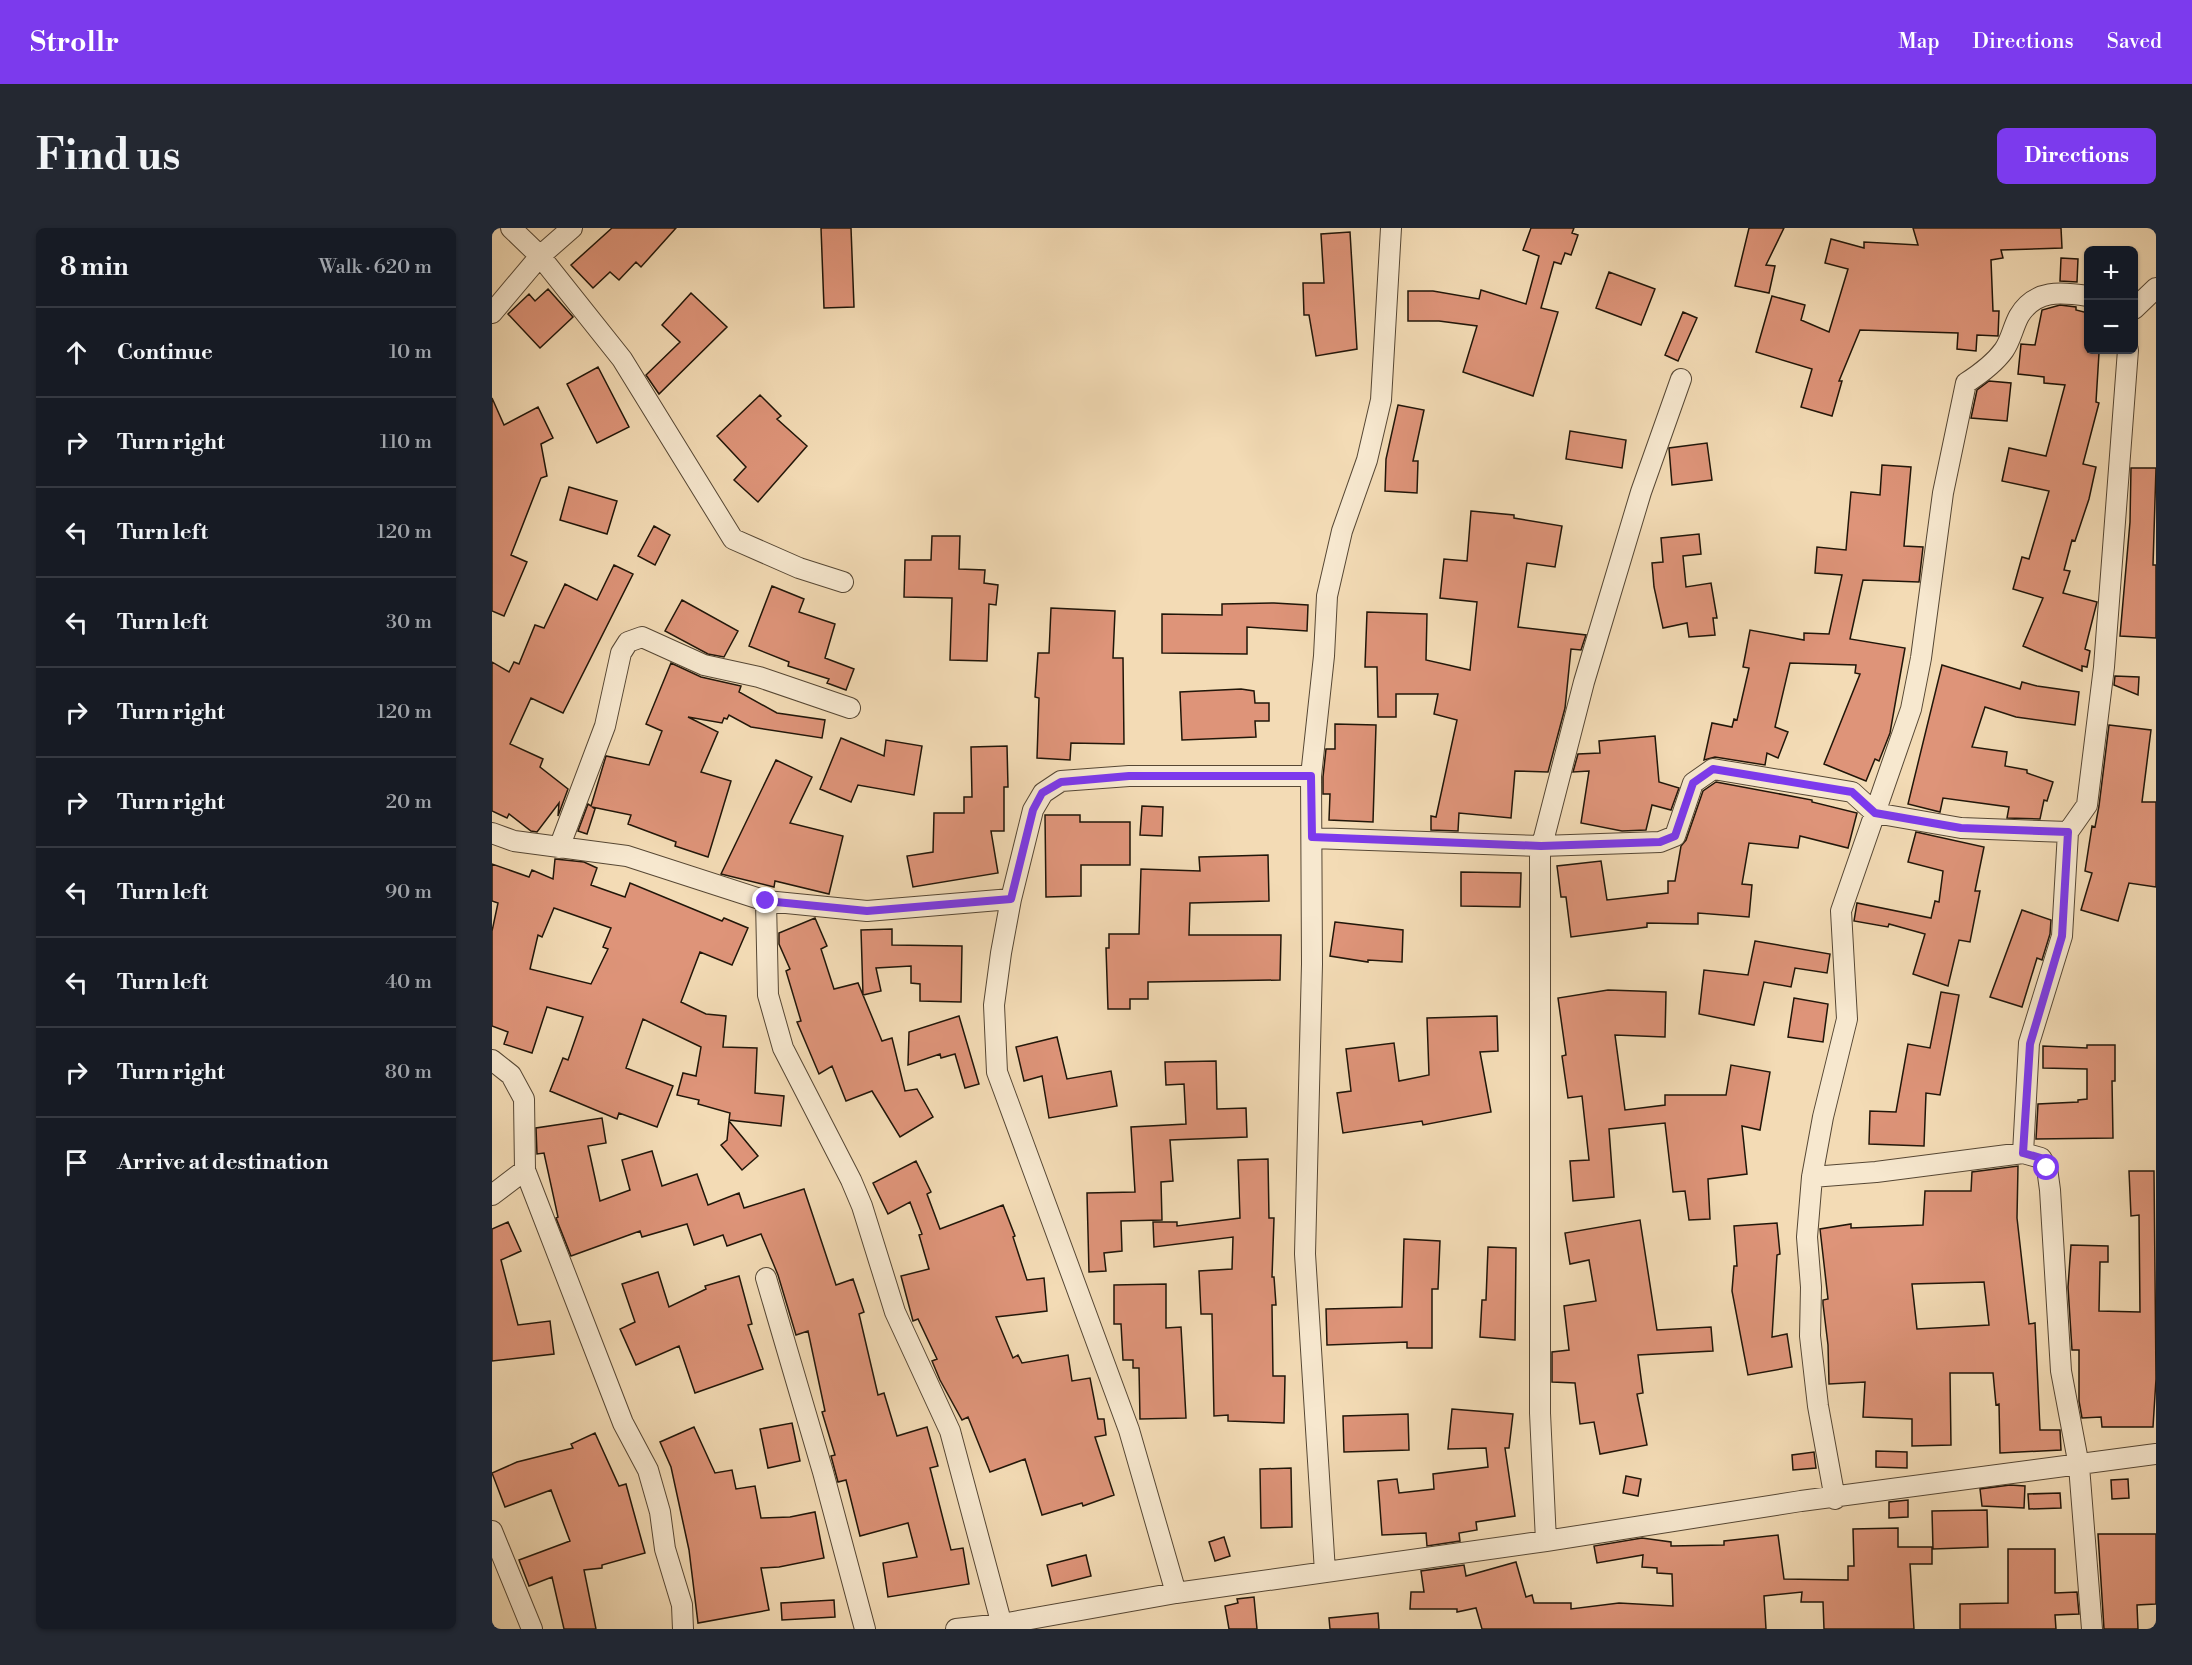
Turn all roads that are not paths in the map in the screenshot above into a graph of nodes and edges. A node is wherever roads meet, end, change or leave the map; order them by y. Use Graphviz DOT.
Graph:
graph roads {
  1 [pos="511,228"];
  2 [pos="572,228"];
  3 [pos="1389,230"];
  4 [pos="540,255"];
  5 [pos="2156,288"];
  6 [pos="2084,295"];
  7 [pos="2138,303"];
  8 [pos="492,313"];
  9 [pos="2128,354"];
  10 [pos="1681,379"];
  11 [pos="843,582"];
  12 [pos="849,708"];
  13 [pos="1311,776"];
  14 [pos="1875,813"];
  15 [pos="2068,832"];
  16 [pos="492,833"];
  17 [pos="1312,837"];
  18 [pos="1541,846"];
  19 [pos="560,848"];
  20 [pos="1011,899"];
  21 [pos="766,901"];
  22 [pos="492,1060"];
  23 [pos="2023,1153"];
  24 [pos="525,1170"];
  25 [pos="1812,1177"];
  26 [pos="492,1195"];
  27 [pos="766,1278"];
  28 [pos="2156,1454"];
  29 [pos="2079,1466"];
  30 [pos="1835,1499"];
  31 [pos="492,1531"];
  32 [pos="1546,1541"];
  33 [pos="1325,1572"];
  34 [pos="1176,1593"];
  35 [pos="1003,1626"];
  36 [pos="532,1629"];
  37 [pos="683,1629"];
  38 [pos="865,1629"];
  39 [pos="956,1629"];
  40 [pos="2092,1629"];
  1 -- 4 [label="street"];
  2 -- 4 [label="street"];
  3 -- 13 [label="street"];
  4 -- 8 [label="street"];
  4 -- 11 [label="street"];
  5 -- 7 [label="street"];
  6 -- 14 [label="street"];
  9 -- 15 [label="street"];
  10 -- 18 [label="street"];
  12 -- 19 [label="street"];
  13 -- 17 [label="street"];
  13 -- 20 [label="street"];
  14 -- 15 [label="street"];
  14 -- 18 [label="street"];
  14 -- 25 [label="street"];
  15 -- 23 [label="street"];
  16 -- 19 [label="street"];
  17 -- 18 [label="street"];
  17 -- 33 [label="street"];
  18 -- 32 [label="street"];
  19 -- 21 [label="street"];
  20 -- 21 [label="street"];
  20 -- 34 [label="street"];
  21 -- 35 [label="street"];
  22 -- 24 [label="street"];
  23 -- 25 [label="street"];
  23 -- 29 [label="street"];
  24 -- 26 [label="street"];
  24 -- 37 [label="street"];
  25 -- 30 [label="street"];
  27 -- 38 [label="street"];
  28 -- 29 [label="street"];
  29 -- 30 [label="street"];
  29 -- 40 [label="street"];
  30 -- 32 [label="street"];
  31 -- 36 [label="street"];
  32 -- 33 [label="street"];
  33 -- 34 [label="street"];
  34 -- 35 [label="street"];
  35 -- 39 [label="street"];
}
